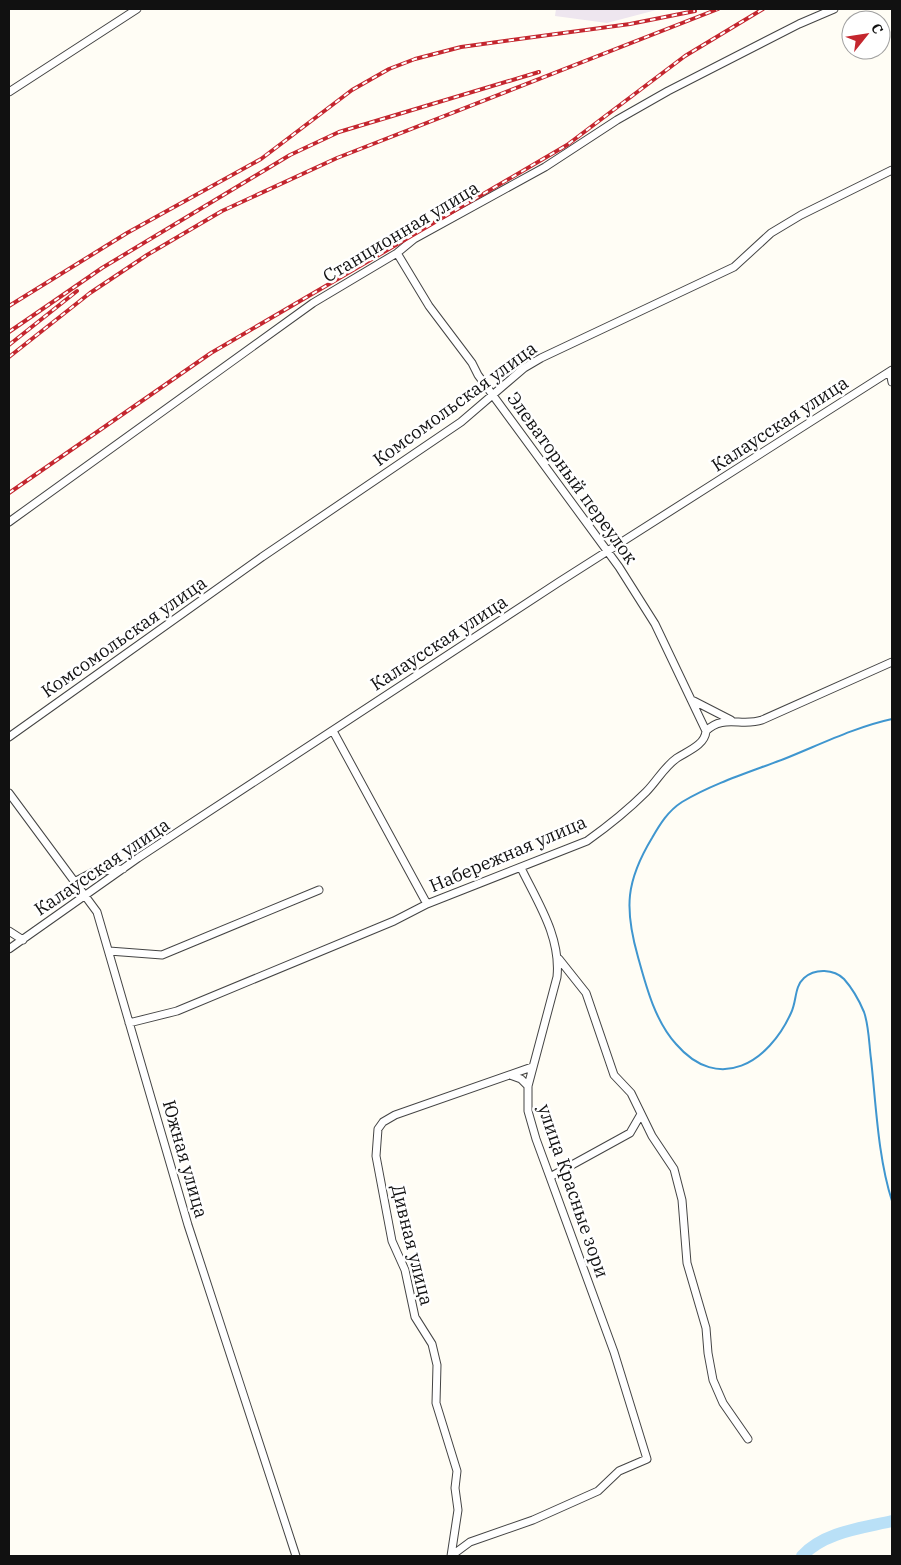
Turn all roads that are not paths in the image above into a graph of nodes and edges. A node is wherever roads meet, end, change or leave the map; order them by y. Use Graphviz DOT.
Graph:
graph roads {
  1 [pos="137,9"];
  2 [pos="834,9"];
  3 [pos="9,92"];
  4 [pos="892,170"];
  5 [pos="397,253"];
  6 [pos="891,371"];
  7 [pos="892,382"];
  8 [pos="494,394"];
  9 [pos="9,522"];
  10 [pos="609,551"];
  11 [pos="892,662"];
  12 [pos="693,701"];
  13 [pos="733,721"];
  14 [pos="333,731"];
  15 [pos="706,731"];
  16 [pos="9,737"];
  17 [pos="9,793"];
  18 [pos="521,868"];
  19 [pos="123,869"];
  20 [pos="76,881"];
  21 [pos="320,890"];
  22 [pos="86,896"];
  23 [pos="427,904"];
  24 [pos="9,932"];
  25 [pos="22,940"];
  26 [pos="9,949"];
  27 [pos="109,951"];
  28 [pos="559,959"];
  29 [pos="129,1023"];
  30 [pos="532,1067"];
  31 [pos="510,1075"];
  32 [pos="528,1086"];
  33 [pos="641,1114"];
  34 [pos="550,1177"];
  35 [pos="748,1439"];
  36 [pos="297,1555"];
  37 [pos="451,1556"];
  1 -- 3 [label="street"];
  2 -- 5 [label="street, Станционная улица"];
  4 -- 8 [label="street, Комсомольская улица"];
  5 -- 8 [label="street, Элеваторный переулок"];
  5 -- 9 [label="street, Станционная улица"];
  6 -- 7 [label="street"];
  6 -- 10 [label="street, Калаусская улица"];
  8 -- 10 [label="street, Элеваторный переулок"];
  8 -- 16 [label="street, Комсомольская улица"];
  10 -- 12 [label="street, Элеваторный переулок"];
  10 -- 14 [label="street, Калаусская улица"];
  11 -- 13 [label="street, Набережная улица"];
  12 -- 13 [label="street"];
  12 -- 15 [label="street, Элеваторный переулок"];
  13 -- 15 [label="street, Набережная улица"];
  14 -- 19 [label="street, Калаусская улица"];
  14 -- 23 [label="street"];
  15 -- 18 [label="street, Набережная улица"];
  17 -- 20 [label="street, Южная улица"];
  18 -- 23 [label="street, Набережная улица"];
  18 -- 28 [label="street, улица Красные зори"];
  19 -- 20 [label="street"];
  19 -- 22 [label="street, Калаусская улица"];
  20 -- 22 [label="street, Южная улица"];
  21 -- 27 [label="street"];
  22 -- 25 [label="street, Калаусская улица"];
  22 -- 27 [label="street, Южная улица"];
  23 -- 29 [label="street, Набережная улица"];
  24 -- 25 [label="street"];
  25 -- 26 [label="street, Калаусская улица"];
  27 -- 29 [label="street, Южная улица"];
  28 -- 30 [label="street, улица Красные зори"];
  28 -- 33 [label="street"];
  29 -- 36 [label="street, Южная улица"];
  30 -- 31 [label="street, Дивная улица"];
  30 -- 32 [label="street, улица Красные зори"];
  31 -- 32 [label="street"];
  31 -- 37 [label="street, Дивная улица"];
  32 -- 34 [label="street, улица Красные зори"];
  33 -- 34 [label="street"];
  33 -- 35 [label="street"];
  34 -- 37 [label="street, улица Красные зори"];
}
